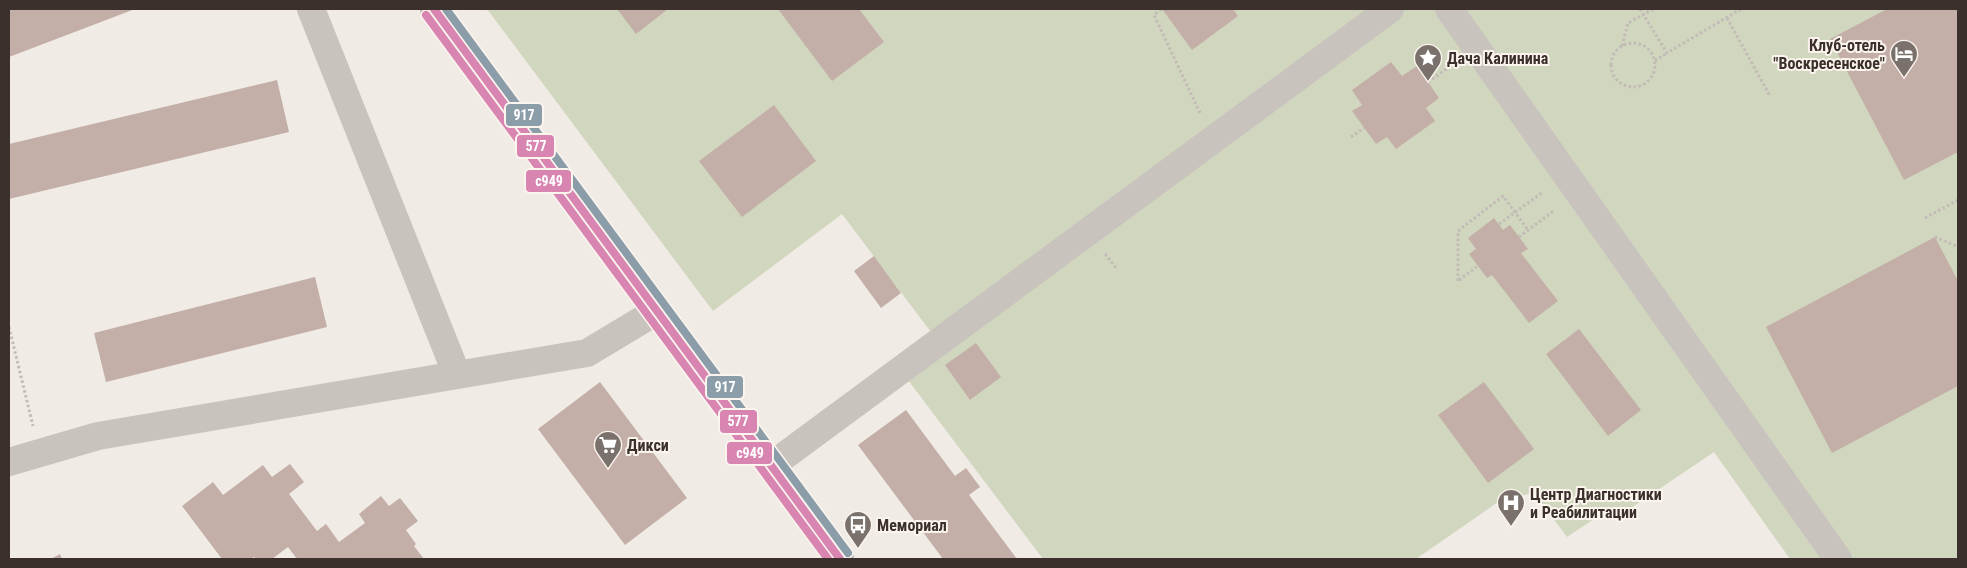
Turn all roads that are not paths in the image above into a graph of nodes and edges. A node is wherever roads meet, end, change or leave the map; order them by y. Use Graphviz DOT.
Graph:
graph roads {
  1 [pos="311,9"];
  2 [pos="434,9"];
  3 [pos="1390,9"];
  4 [pos="1448,9"];
  5 [pos="657,311"];
  6 [pos="457,375"];
  7 [pos="9,462"];
  8 [pos="772,465"];
  9 [pos="840,559"];
  10 [pos="1838,559"];
  1 -- 6 [label="lane"];
  2 -- 5 [label="main road"];
  3 -- 8 [label="lane"];
  4 -- 10 [label="lane"];
  5 -- 6 [label="lane"];
  5 -- 8 [label="main road"];
  6 -- 7 [label="lane"];
  8 -- 9 [label="main road"];
}
